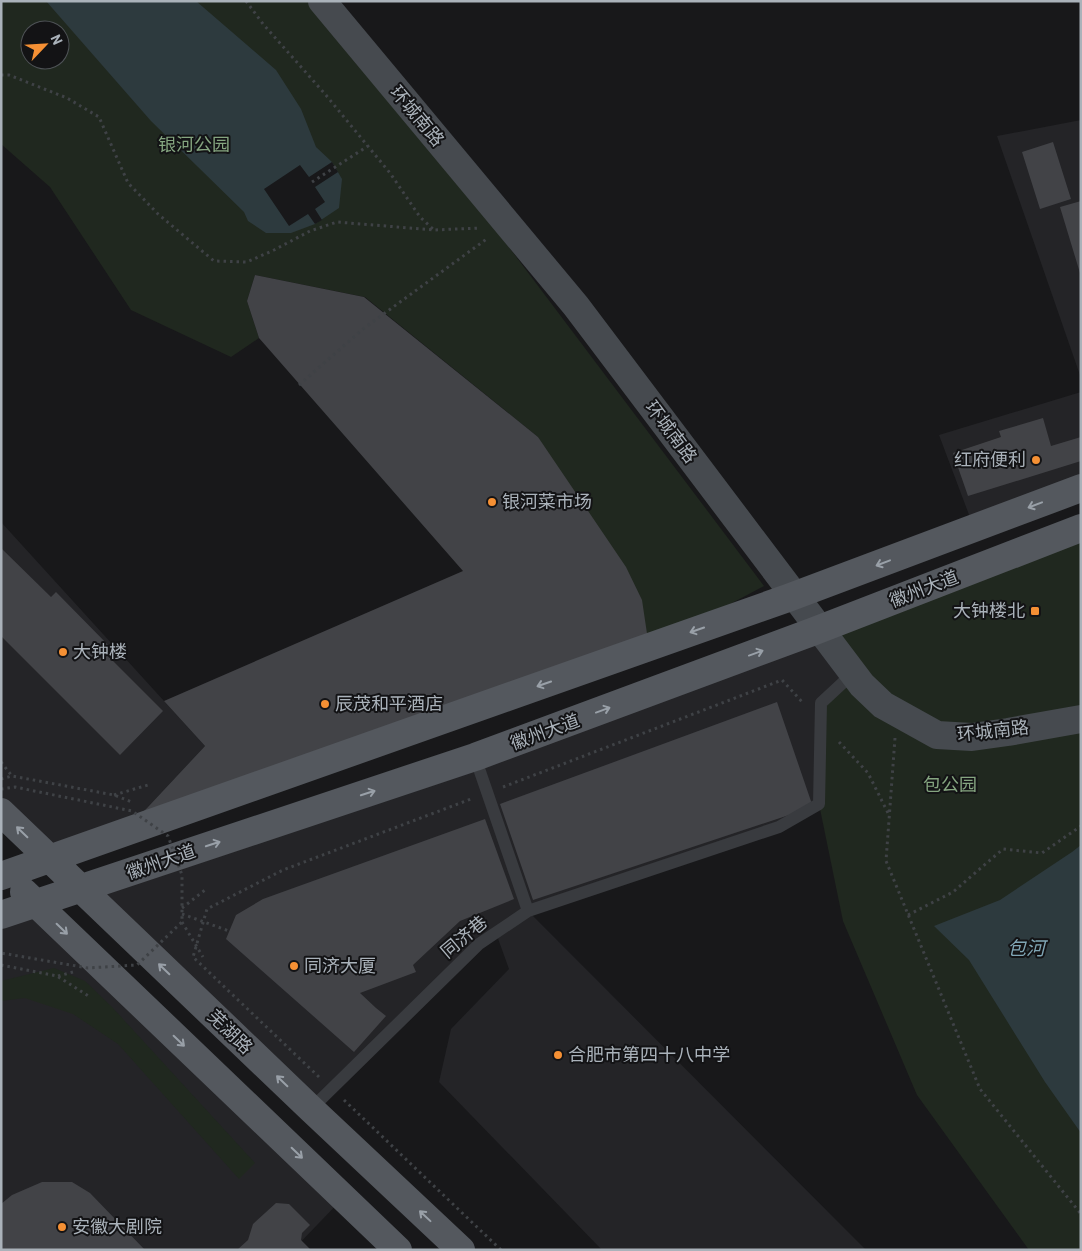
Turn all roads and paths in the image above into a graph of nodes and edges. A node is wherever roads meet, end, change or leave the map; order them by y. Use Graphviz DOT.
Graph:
graph roads {
  1 [pos="246,1"];
  2 [pos="322,1"];
  3 [pos="1,74"];
  4 [pos="368,146"];
  5 [pos="312,182"];
  6 [pos="483,228"];
  7 [pos="434,230"];
  8 [pos="495,233"];
  9 [pos="300,385"];
  10 [pos="1081,488"];
  11 [pos="1081,528"];
  12 [pos="794,596"];
  13 [pos="820,629"];
  14 [pos="849,677"];
  15 [pos="897,713"];
  16 [pos="1081,719"];
  17 [pos="821,722"];
  18 [pos="475,758"];
  19 [pos="1,762"];
  20 [pos="12,776"];
  21 [pos="1,779"];
  22 [pos="148,785"];
  23 [pos="1,789"];
  24 [pos="488,792"];
  25 [pos="1,812"];
  26 [pos="889,814"];
  27 [pos="1081,826"];
  28 [pos="50,859"];
  29 [pos="3,874"];
  30 [pos="81,889"];
  31 [pos="205,890"];
  32 [pos="36,904"];
  33 [pos="182,908"];
  34 [pos="528,911"];
  35 [pos="182,914"];
  36 [pos="1,915"];
  37 [pos="908,915"];
  38 [pos="182,922"];
  39 [pos="203,922"];
  40 [pos="229,931"];
  41 [pos="196,946"];
  42 [pos="1,953"];
  43 [pos="203,957"];
  44 [pos="1,966"];
  45 [pos="90,997"];
  46 [pos="332,1089"];
  47 [pos="311,1109"];
  48 [pos="1081,1214"];
  49 [pos="398,1250"];
  50 [pos="461,1250"];
  51 [pos="501,1250"];
  1 -- 4 [label="path"];
  2 -- 12 [label="street, 环城南路"];
  3 -- 7 [label="path"];
  4 -- 5 [label="path"];
  4 -- 7 [label="path"];
  6 -- 7 [label="path"];
  8 -- 9 [label="path"];
  10 -- 12 [label="main road, one-way"];
  11 -- 13 [label="main road, 徽州大道"];
  12 -- 13 [label="street, 环城南路"];
  12 -- 28 [label="main road, one-way"];
  13 -- 15 [label="street, 环城南路"];
  18 -- 13 [label="main road, 徽州大道, one-way"];
  14 -- 17 [label="lane"];
  15 -- 16 [label="street, 环城南路"];
  15 -- 26 [label="path"];
  17 -- 24 [label="path"];
  17 -- 26 [label="path"];
  17 -- 34 [label="lane, 同济巷"];
  18 -- 24 [label="lane"];
  30 -- 18 [label="main road, 徽州大道, one-way"];
  19 -- 20 [label="path"];
  20 -- 21 [label="path"];
  20 -- 22 [label="path"];
  23 -- 33 [label="path, bridge"];
  24 -- 34 [label="lane"];
  24 -- 39 [label="path"];
  28 -- 25 [label="main road, 芜湖路, one-way"];
  26 -- 37 [label="path"];
  27 -- 37 [label="path"];
  28 -- 29 [label="main road"];
  28 -- 30 [label="main road, 芜湖路"];
  29 -- 32 [label="main road"];
  30 -- 32 [label="main road, 徽州大道"];
  47 -- 30 [label="main road, 芜湖路, one-way"];
  31 -- 33 [label="path"];
  32 -- 36 [label="main road, 徽州大道"];
  32 -- 49 [label="main road, one-way"];
  33 -- 35 [label="path, bridge"];
  34 -- 46 [label="lane, 同济巷"];
  35 -- 38 [label="path, bridge"];
  35 -- 39 [label="path"];
  37 -- 48 [label="path"];
  38 -- 41 [label="path"];
  38 -- 42 [label="path, bridge"];
  39 -- 40 [label="path"];
  39 -- 41 [label="path"];
  41 -- 43 [label="path"];
  41 -- 46 [label="path"];
  44 -- 45 [label="path"];
  46 -- 47 [label="lane, 同济巷"];
  46 -- 51 [label="path"];
  50 -- 47 [label="main road, 芜湖路, one-way"];
}
